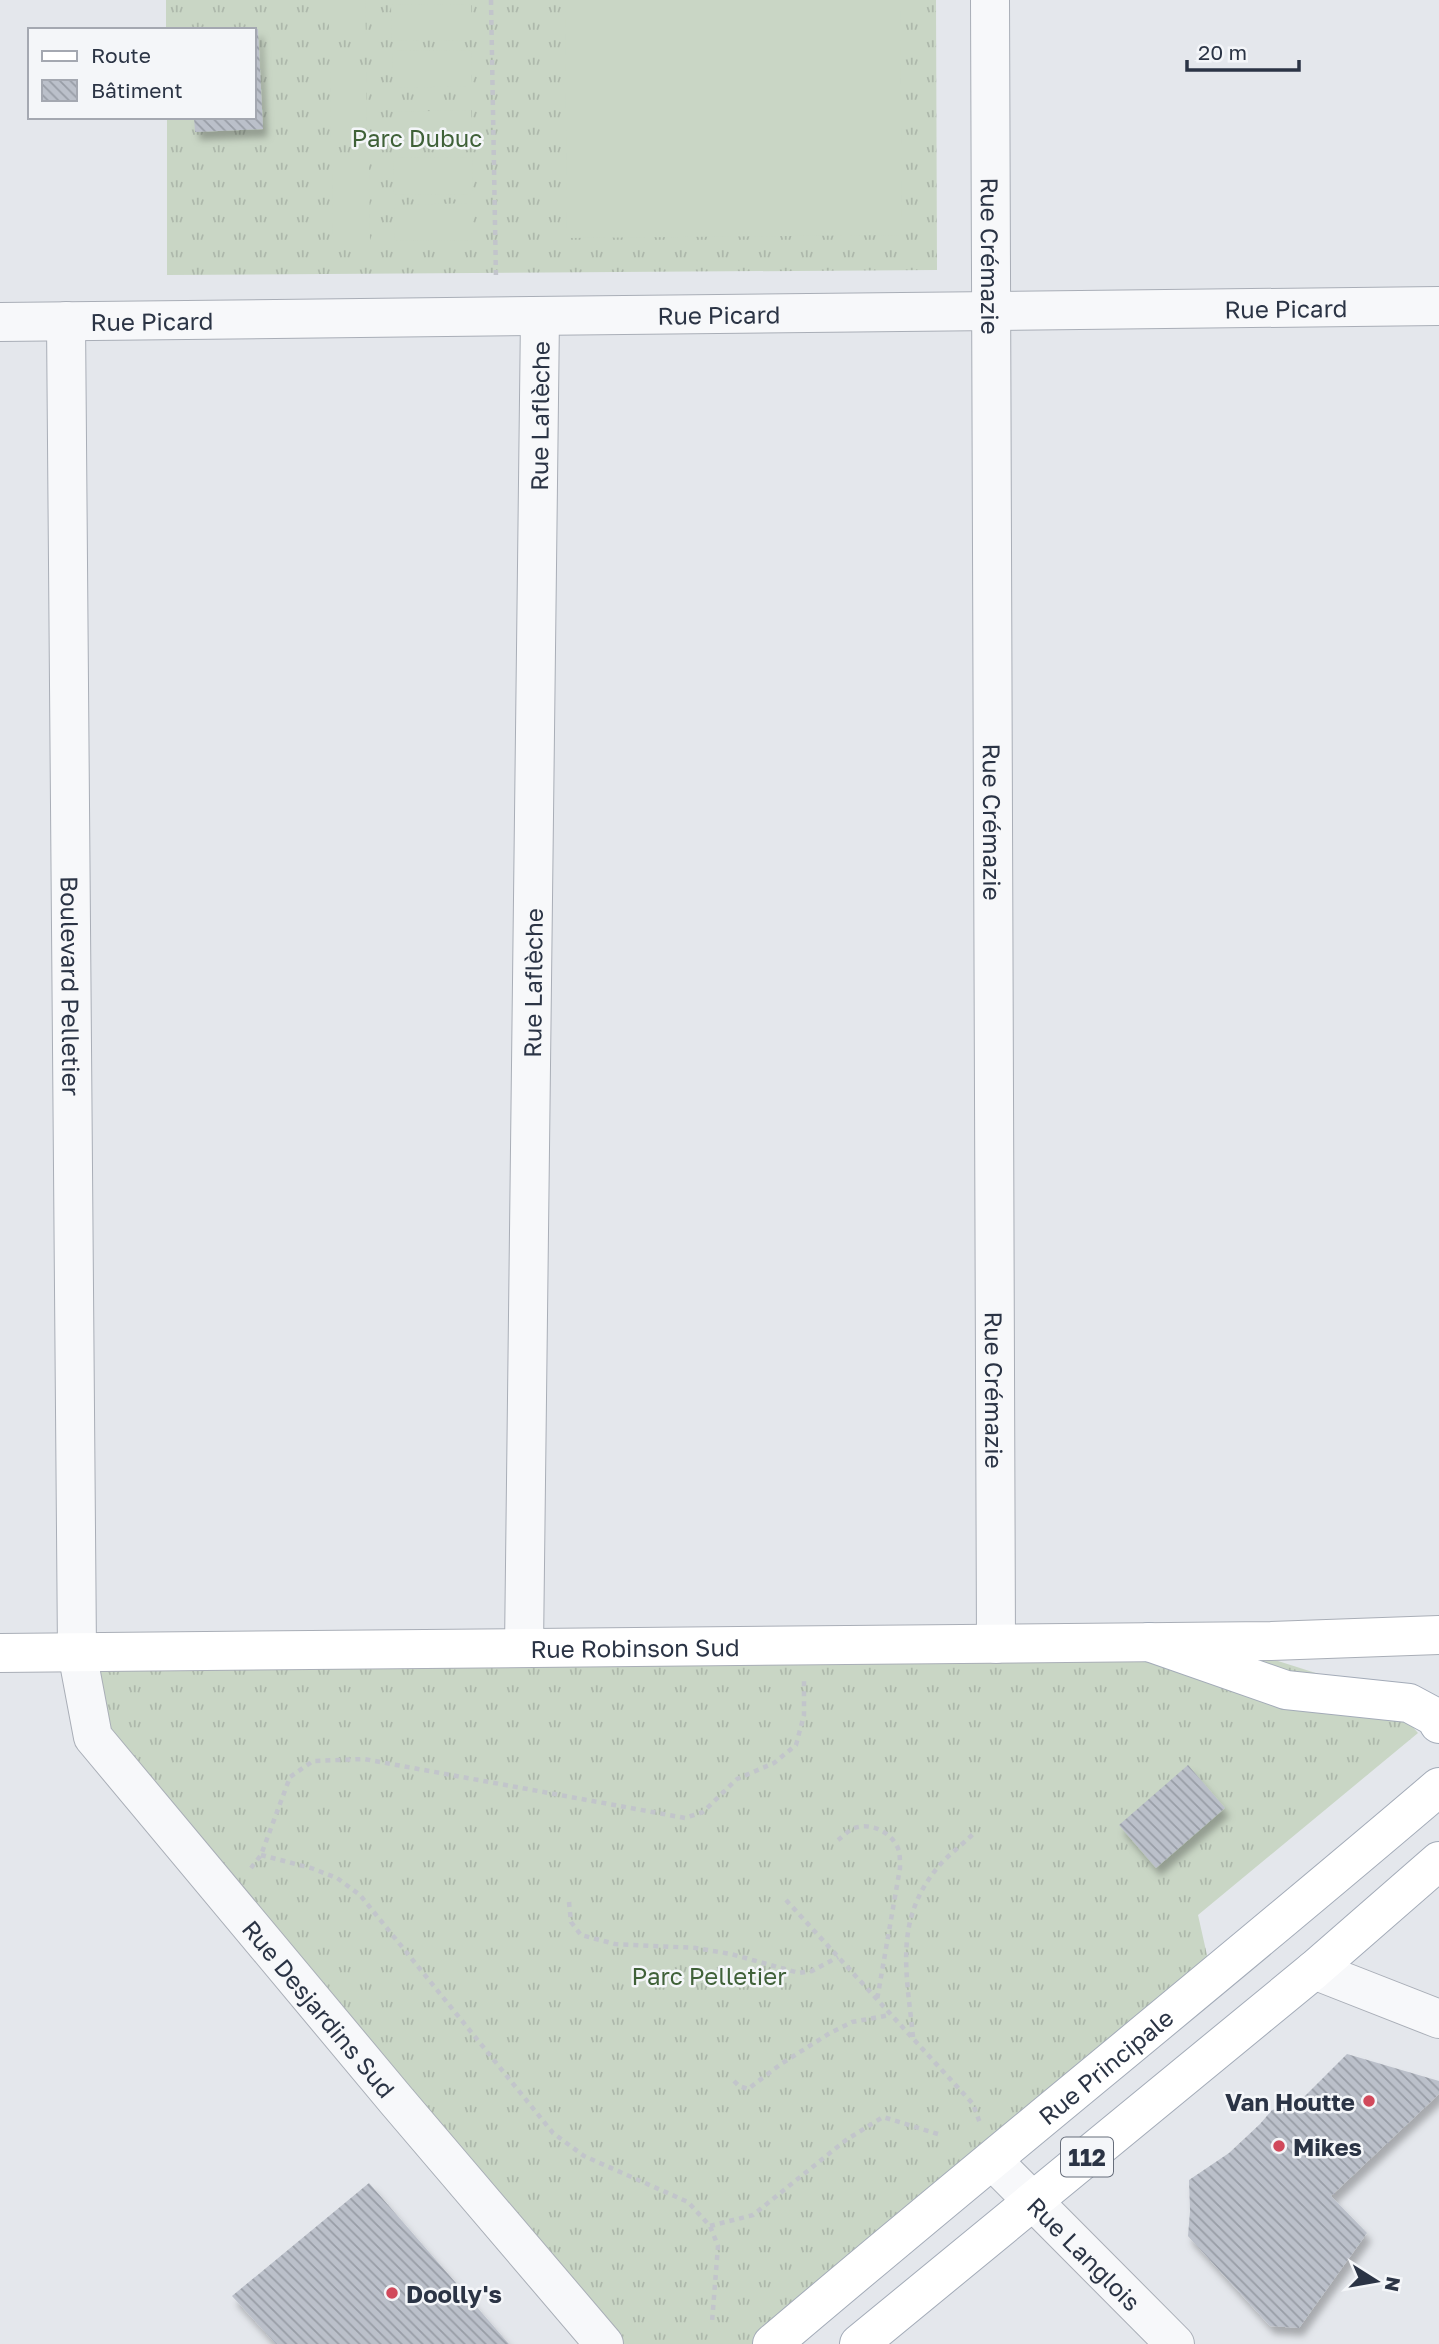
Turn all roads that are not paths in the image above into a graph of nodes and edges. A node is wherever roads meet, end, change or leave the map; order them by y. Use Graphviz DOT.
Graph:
graph roads {
  1 [pos="989,0"];
  2 [pos="1439,306"];
  3 [pos="991,311"];
  4 [pos="540,316"];
  5 [pos="66,321"];
  6 [pos="0,322"];
  7 [pos="1439,1635"];
  8 [pos="1271,1641"];
  9 [pos="1149,1642"];
  10 [pos="996,1644"];
  11 [pos="524,1648"];
  12 [pos="77,1652"];
  13 [pos="0,1653"];
  14 [pos="1439,1654"];
  15 [pos="1439,1724"];
  16 [pos="1439,1760"];
  17 [pos="1431,1793"];
  18 [pos="1439,1861"];
  19 [pos="1314,1970"];
  20 [pos="1439,2019"];
  21 [pos="993,2161"];
  22 [pos="1034,2201"];
  23 [pos="604,2344"];
  24 [pos="772,2344"];
  25 [pos="859,2344"];
  26 [pos="1175,2344"];
  1 -- 3 [label="street, Rue Crémazie"];
  2 -- 3 [label="street, Rue Picard"];
  3 -- 4 [label="street, Rue Picard"];
  3 -- 10 [label="street, Rue Crémazie"];
  4 -- 5 [label="street, Rue Picard"];
  4 -- 11 [label="street, Rue Laflèche"];
  5 -- 6 [label="street, Rue Picard"];
  5 -- 12 [label="street, Boulevard Pelletier"];
  7 -- 8 [label="main road, Rue Robinson Sud"];
  8 -- 9 [label="main road, Rue Robinson Sud"];
  8 -- 14 [label="main road, Rue Robinson Sud"];
  9 -- 10 [label="main road, Rue Robinson Sud"];
  9 -- 15 [label="main road"];
  10 -- 11 [label="main road, Rue Robinson Sud"];
  11 -- 12 [label="main road, Rue Robinson Sud"];
  12 -- 13 [label="main road, Rue Robinson Sud"];
  12 -- 23 [label="street, Rue Desjardins Sud"];
  16 -- 17 [label="main road"];
  17 -- 21 [label="main road, Rue Principale / 112"];
  18 -- 19 [label="main road, 112"];
  19 -- 20 [label="street"];
  19 -- 22 [label="main road, 112"];
  21 -- 22 [label="street, Rue Langlois"];
  21 -- 24 [label="main road, Rue Principale / 112"];
  22 -- 25 [label="main road, 112"];
  22 -- 26 [label="street, Rue Langlois"];
}
